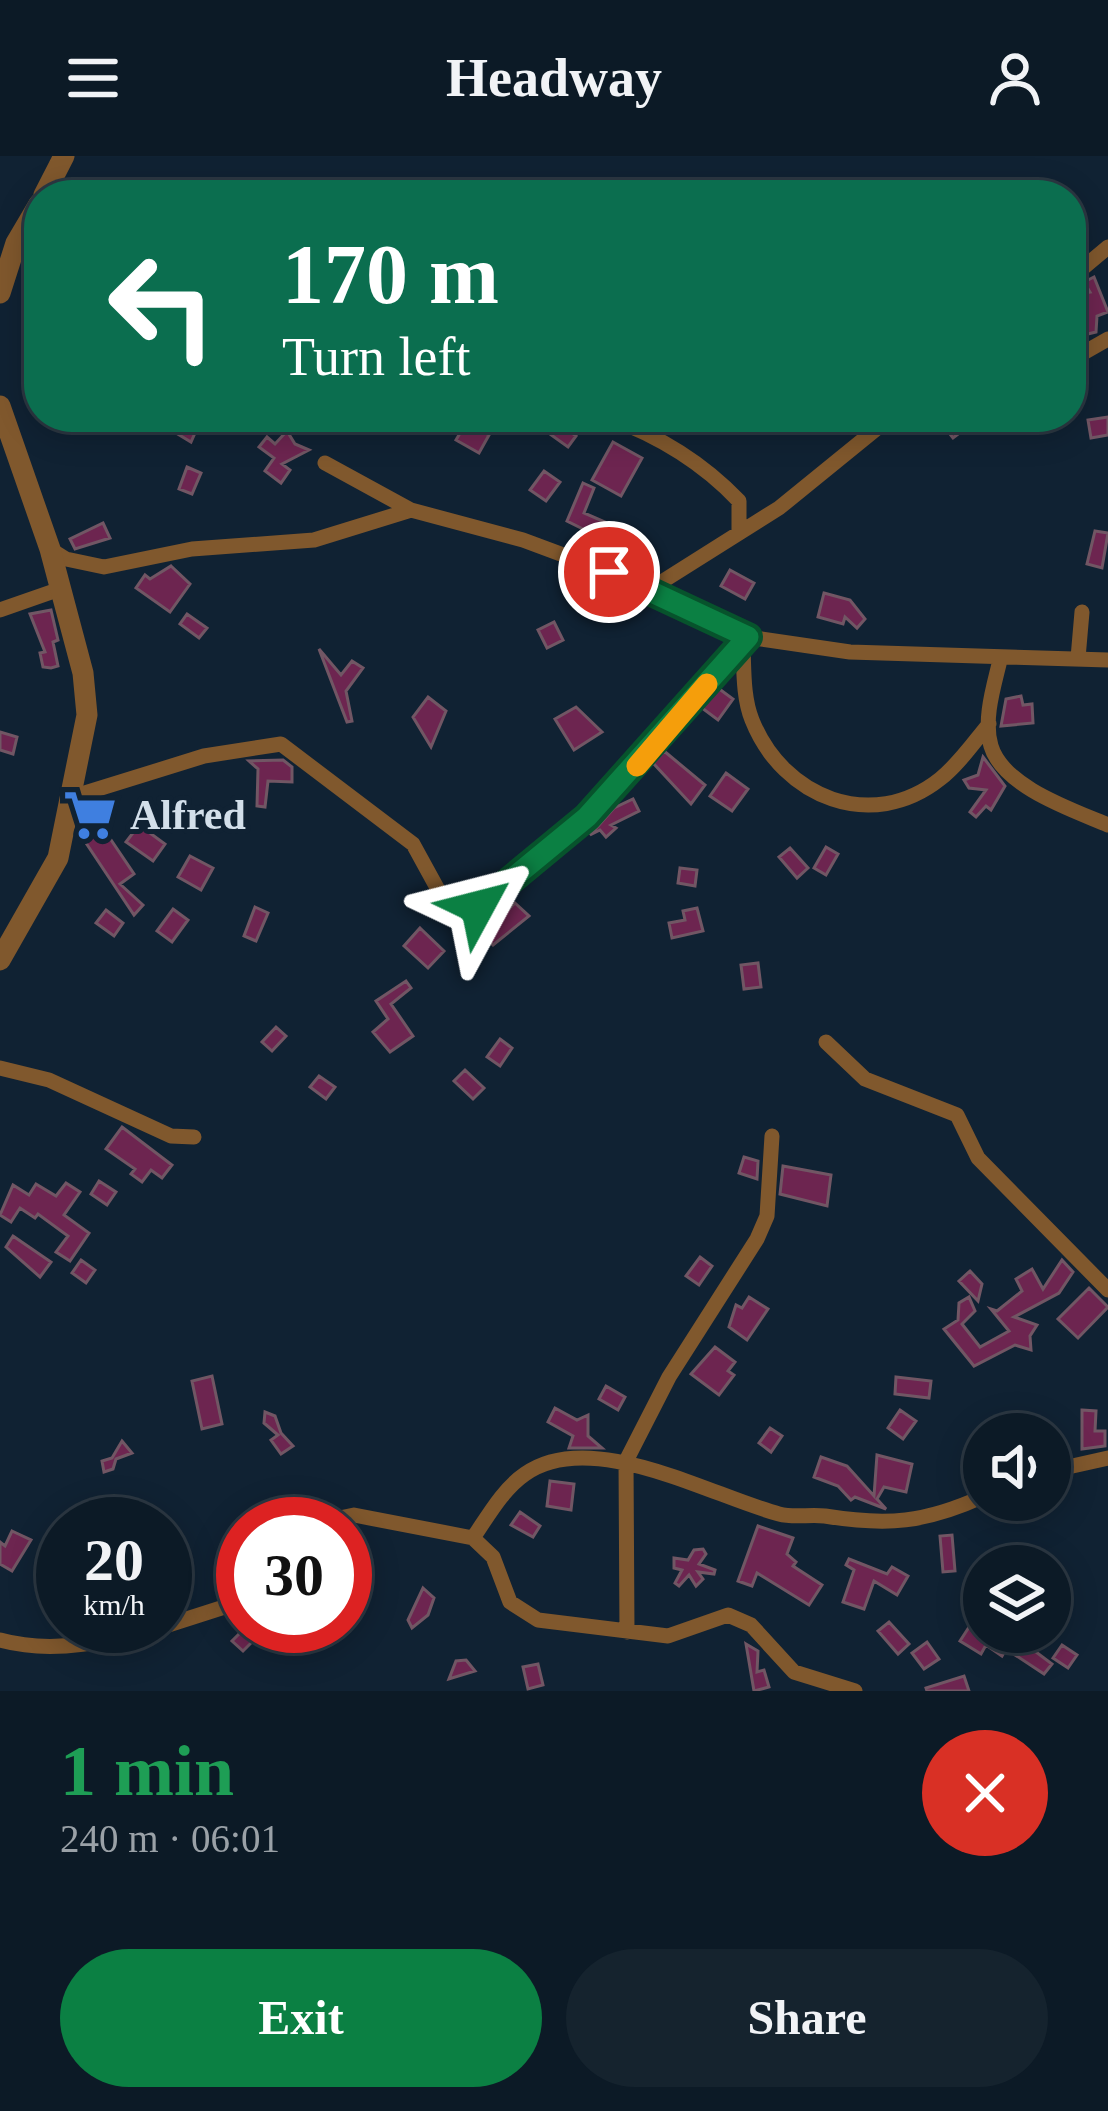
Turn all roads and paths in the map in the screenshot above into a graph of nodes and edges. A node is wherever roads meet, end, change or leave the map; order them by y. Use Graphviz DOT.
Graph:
graph roads {
  1 [pos="24,229"];
  2 [pos="0,293"];
  3 [pos="0,406"];
  4 [pos="4,426"];
  5 [pos="638,432"];
  6 [pos="873,432"];
  7 [pos="325,464"];
  8 [pos="411,510"];
  9 [pos="740,532"];
  10 [pos="50,549"];
  11 [pos="652,588"];
  12 [pos="60,589"];
  13 [pos="0,610"];
  14 [pos="1082,612"];
  15 [pos="745,642"];
  16 [pos="1078,658"];
  17 [pos="1000,660"];
  18 [pos="1108,660"];
  19 [pos="989,724"];
  20 [pos="72,797"];
  21 [pos="1108,826"];
  22 [pos="0,960"];
  23 [pos="826,1042"];
  24 [pos="0,1068"];
  25 [pos="772,1136"];
  26 [pos="194,1137"];
  27 [pos="1108,1290"];
  28 [pos="1108,1458"];
  29 [pos="626,1461"];
  30 [pos="1071,1466"];
  31 [pos="963,1504"];
  32 [pos="372,1520"];
  33 [pos="473,1538"];
  34 [pos="627,1631"];
  35 [pos="0,1640"];
  36 [pos="36,1646"];
  37 [pos="855,1691"];
  1 -- 2 [label="street"];
  3 -- 4 [label="street"];
  4 -- 10 [label="street"];
  5 -- 9 [label="street"];
  6 -- 9 [label="street"];
  7 -- 8 [label="street"];
  8 -- 10 [label="street"];
  8 -- 11 [label="street"];
  9 -- 11 [label="street"];
  10 -- 12 [label="street"];
  11 -- 15 [label="street"];
  12 -- 13 [label="street"];
  12 -- 20 [label="street"];
  14 -- 16 [label="street"];
  15 -- 17 [label="street"];
  15 -- 19 [label="street"];
  15 -- 20 [label="street"];
  16 -- 17 [label="street"];
  16 -- 18 [label="street"];
  17 -- 19 [label="street"];
  19 -- 21 [label="street"];
  20 -- 22 [label="street"];
  23 -- 27 [label="street"];
  24 -- 26 [label="street"];
  25 -- 29 [label="street"];
  28 -- 30 [label="street"];
  29 -- 31 [label="street"];
  29 -- 33 [label="street"];
  29 -- 34 [label="street"];
  32 -- 33 [label="street"];
  33 -- 34 [label="street"];
  34 -- 37 [label="street"];
  35 -- 36 [label="street"];
}
